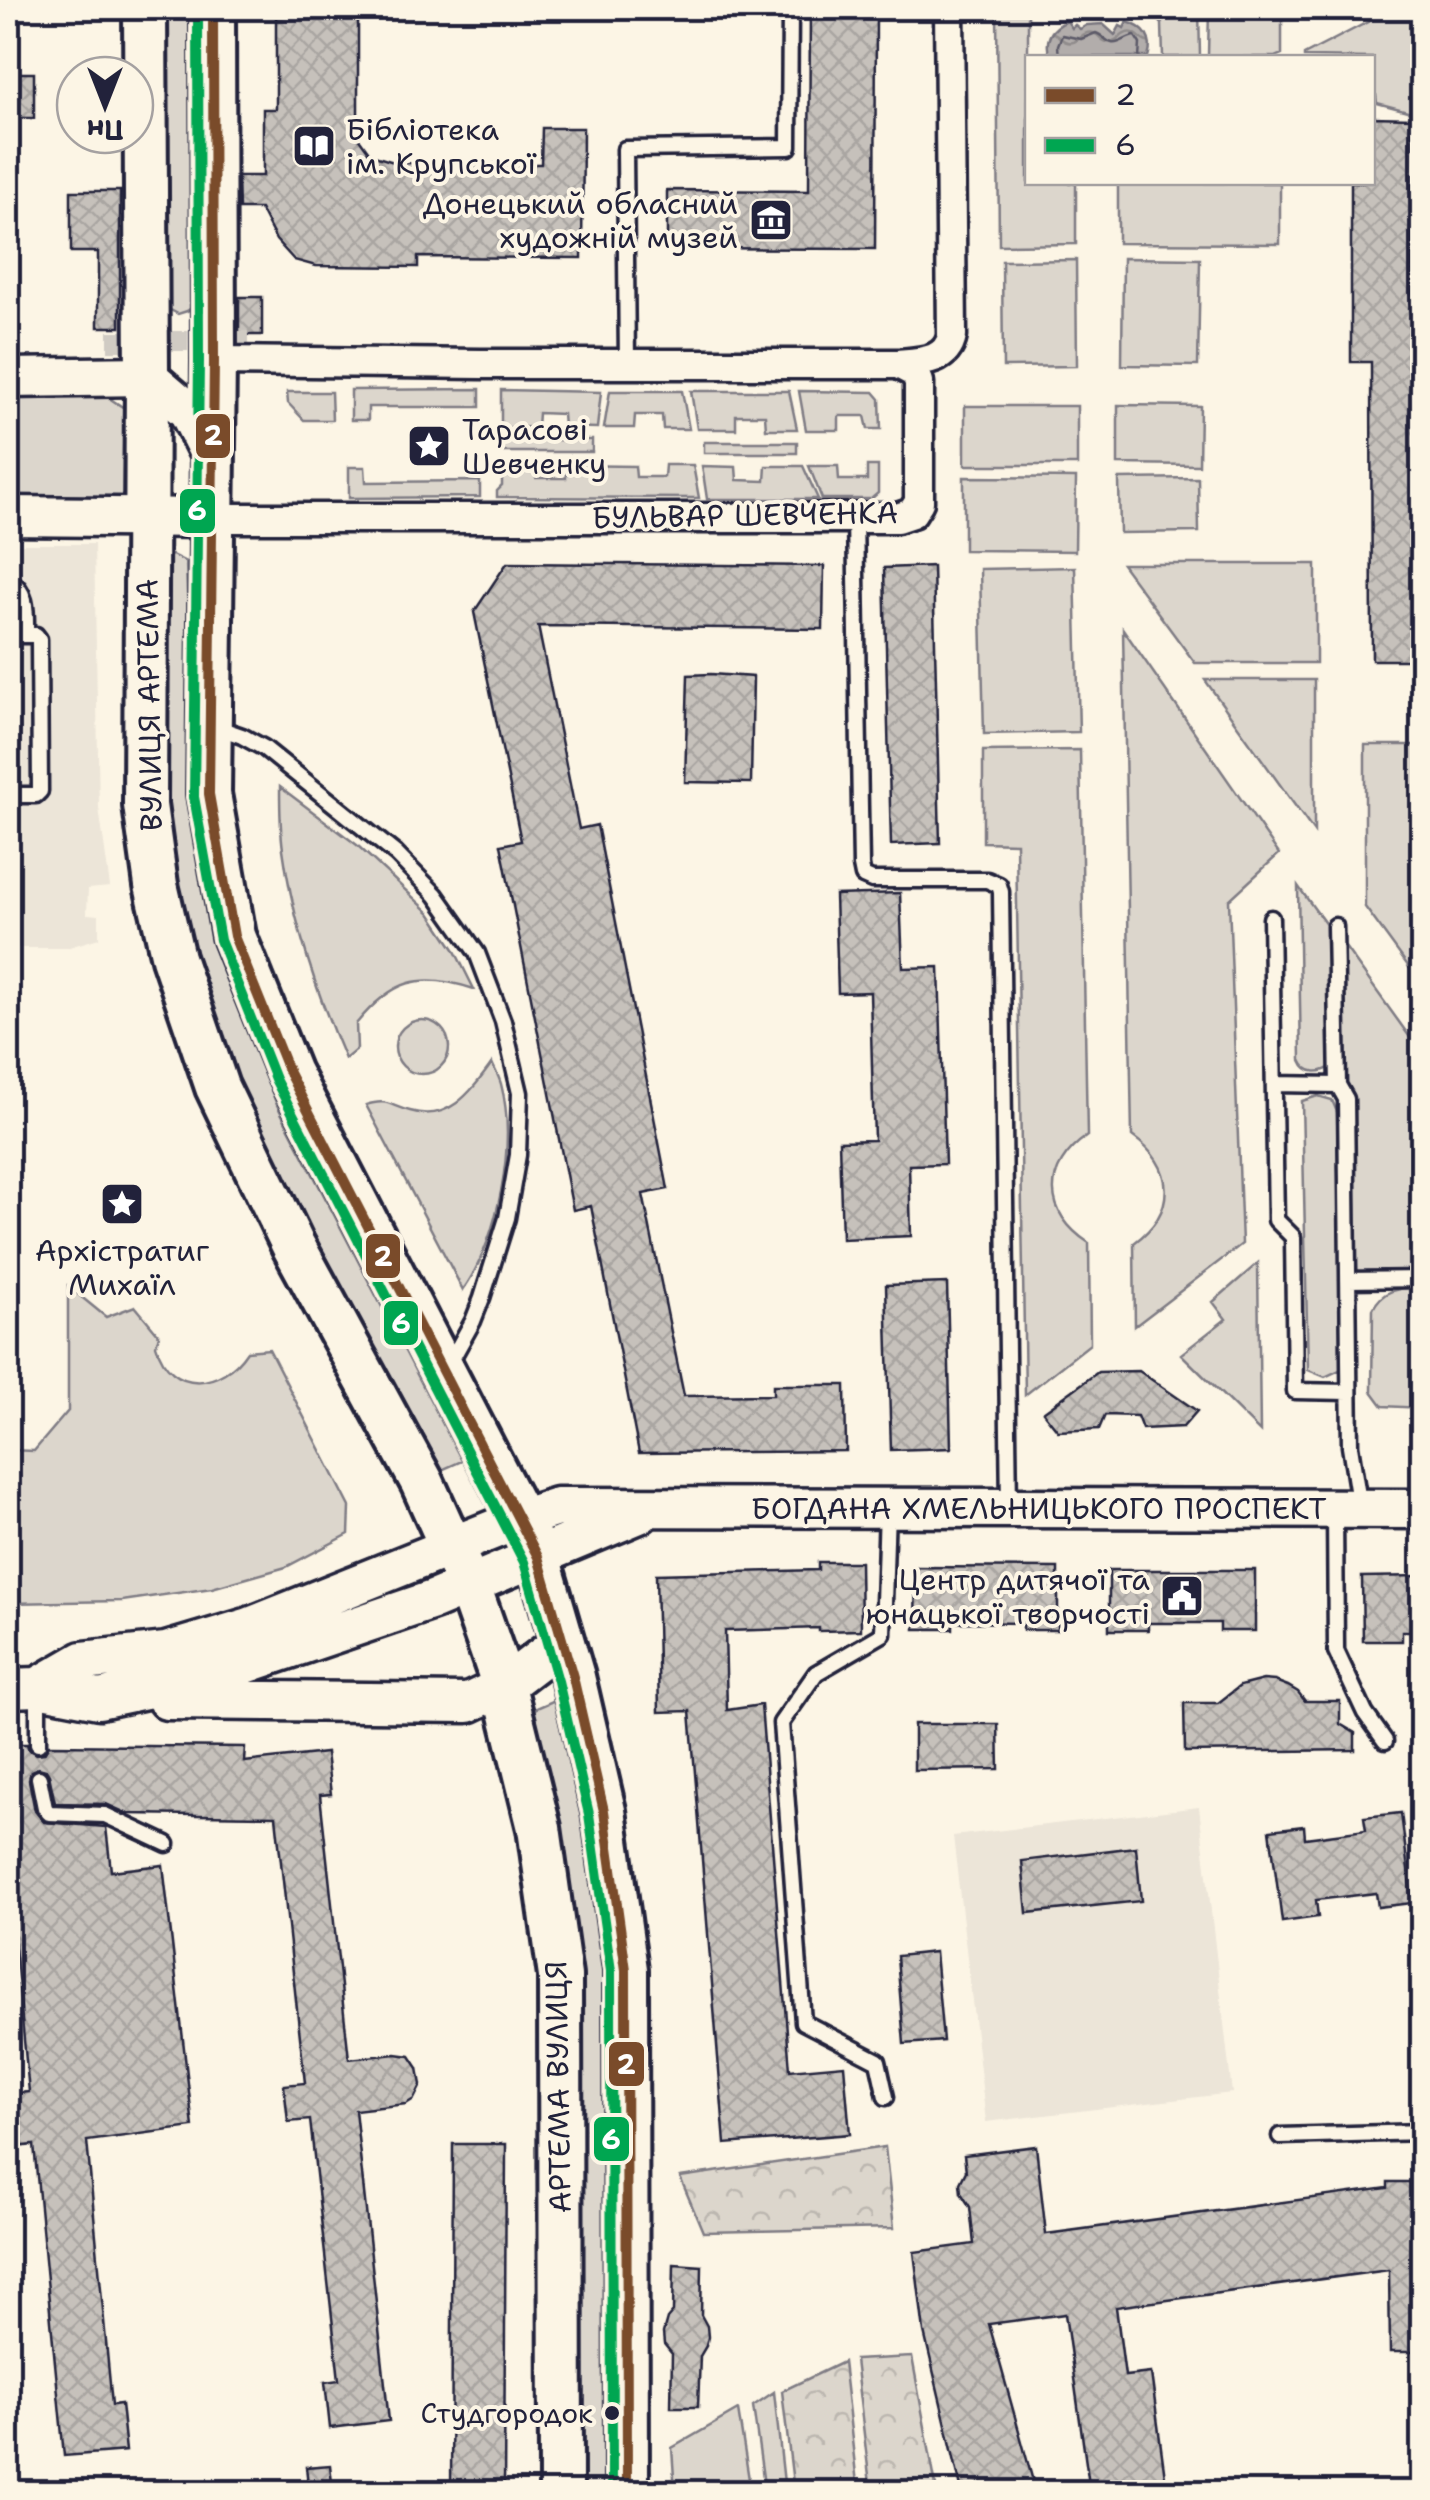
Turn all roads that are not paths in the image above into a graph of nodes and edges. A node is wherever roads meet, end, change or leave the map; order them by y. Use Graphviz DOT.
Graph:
graph roads {
  1 [pos="145,8"];
  2 [pos="213,8"];
  3 [pos="790,8"];
  4 [pos="949,8"];
  5 [pos="147,310"];
  6 [pos="214,313"];
  7 [pos="214,360"];
  8 [pos="627,364"];
  9 [pos="898,364"];
  10 [pos="147,376"];
  11 [pos="8,378"];
  12 [pos="212,459"];
  13 [pos="8,516"];
  14 [pos="855,517"];
  15 [pos="147,518"];
  16 [pos="211,518"];
  17 [pos="8,579"];
  18 [pos="26,634"];
  19 [pos="8,635"];
  20 [pos="209,725"];
  21 [pos="8,795"];
  22 [pos="1271,918"];
  23 [pos="1335,926"];
  24 [pos="1274,1084"];
  25 [pos="1338,1085"];
  26 [pos="1422,1279"];
  27 [pos="1348,1280"];
  28 [pos="445,1372"];
  29 [pos="1348,1392"];
  30 [pos="656,1507"];
  31 [pos="887,1508"];
  32 [pos="1009,1508"];
  33 [pos="1348,1509"];
  34 [pos="1422,1509"];
  35 [pos="520,1519"];
  36 [pos="452,1546"];
  37 [pos="538,1558"];
  38 [pos="469,1586"];
  39 [pos="562,1641"];
  40 [pos="504,1686"];
  41 [pos="23,1688"];
  42 [pos="99,1699"];
  43 [pos="1385,1741"];
  44 [pos="38,1744"];
  45 [pos="39,1778"];
  46 [pos="167,1844"];
  47 [pos="886,2096"];
  48 [pos="1422,2132"];
  49 [pos="1280,2136"];
  50 [pos="562,2492"];
  51 [pos="628,2492"];
  1 -- 5 [label="main road, ВУЛИЦЯ АРТЕМА"];
  2 -- 6 [label="main road"];
  3 -- 8 [label="lane"];
  4 -- 9 [label="street"];
  5 -- 6 [label="main road"];
  5 -- 10 [label="main road, ВУЛИЦЯ АРТЕМА"];
  6 -- 7 [label="main road"];
  7 -- 8 [label="street"];
  7 -- 12 [label="main road"];
  8 -- 9 [label="street"];
  9 -- 14 [label="street, БУЛЬВАР ШЕВЧЕНКА"];
  10 -- 11 [label="main road"];
  10 -- 12 [label="main road"];
  10 -- 15 [label="main road, ВУЛИЦЯ АРТЕМА"];
  12 -- 16 [label="main road"];
  13 -- 15 [label="main road"];
  14 -- 16 [label="street, БУЛЬВАР ШЕВЧЕНКА"];
  14 -- 32 [label="lane"];
  15 -- 16 [label="main road"];
  15 -- 36 [label="main road, ВУЛИЦЯ АРТЕМА"];
  16 -- 20 [label="main road"];
  17 -- 18 [label="lane"];
  18 -- 19 [label="lane"];
  18 -- 21 [label="lane"];
  20 -- 28 [label="main road"];
  20 -- 28 [label="lane"];
  22 -- 24 [label="lane"];
  23 -- 25 [label="lane"];
  24 -- 25 [label="lane"];
  24 -- 29 [label="lane"];
  25 -- 27 [label="lane"];
  26 -- 27 [label="lane"];
  27 -- 29 [label="lane"];
  28 -- 35 [label="main road"];
  29 -- 33 [label="lane"];
  30 -- 31 [label="main road, БОГДАНА ХМЕЛЬНИЦЬКОГО ПРОСПЕКТ"];
  30 -- 35 [label="main road, БОГДАНА ХМЕЛЬНИЦЬКОГО ПРОСПЕКТ"];
  30 -- 37 [label="main road, БОГДАНА ХМЕЛЬНИЦЬКОГО ПРОСПЕКТ"];
  31 -- 32 [label="main road, БОГДАНА ХМЕЛЬНИЦЬКОГО ПРОСПЕКТ"];
  31 -- 47 [label="lane"];
  32 -- 33 [label="main road, БОГДАНА ХМЕЛЬНИЦЬКОГО ПРОСПЕКТ"];
  33 -- 34 [label="main road, БОГДАНА ХМЕЛЬНИЦЬКОГО ПРОСПЕКТ"];
  33 -- 43 [label="lane"];
  35 -- 36 [label="main road, БОГДАНА ХМЕЛЬНИЦЬКОГО ПРОСПЕКТ"];
  35 -- 37 [label="main road"];
  36 -- 38 [label="main road, ВУЛИЦЯ АРТЕМА"];
  36 -- 41 [label="main road, БОГДАНА ХМЕЛЬНИЦЬКОГО ПРОСПЕКТ"];
  37 -- 38 [label="main road, БОГДАНА ХМЕЛЬНИЦЬКОГО ПРОСПЕКТ"];
  37 -- 39 [label="main road"];
  38 -- 40 [label="main road, ВУЛИЦЯ АРТЕМА"];
  38 -- 42 [label="main road, БОГДАНА ХМЕЛЬНИЦЬКОГО ПРОСПЕКТ"];
  39 -- 40 [label="main road"];
  39 -- 51 [label="main road"];
  40 -- 42 [label="main road"];
  40 -- 50 [label="main road, АРТЕМА ВУЛИЦЯ"];
  41 -- 42 [label="main road, БОГДАНА ХМЕЛЬНИЦЬКОГО ПРОСПЕКТ"];
  41 -- 44 [label="lane"];
  45 -- 46 [label="lane"];
  48 -- 49 [label="lane"];
}
